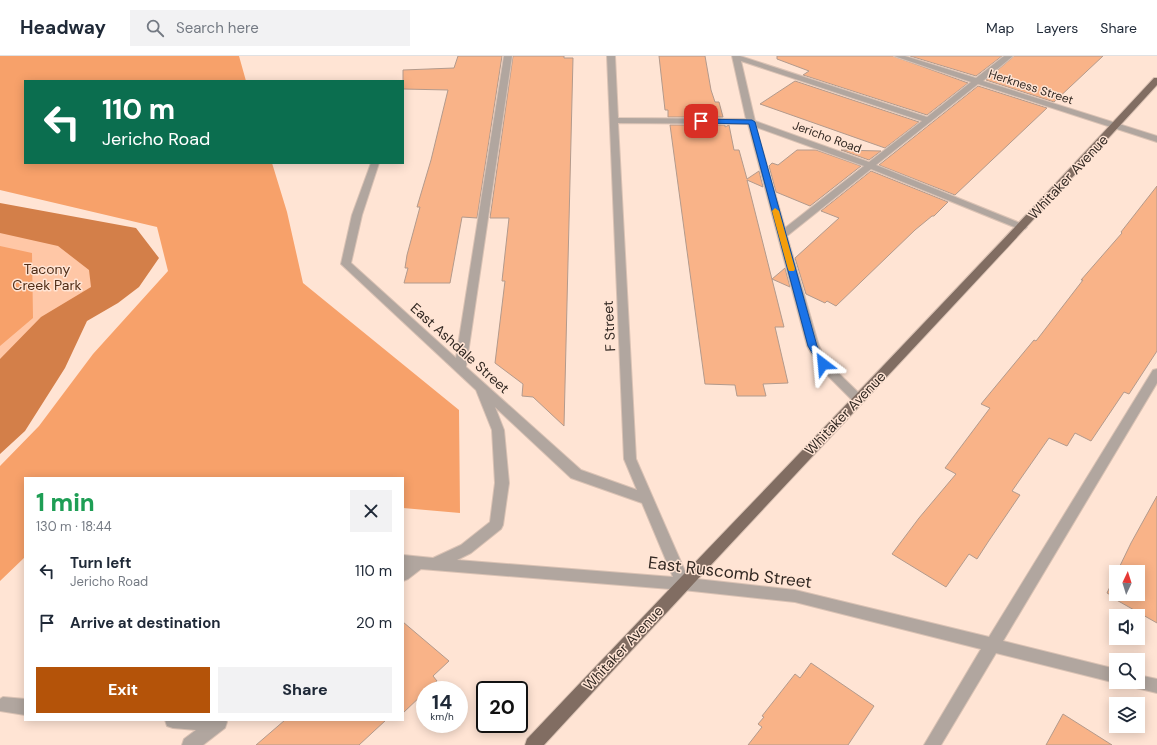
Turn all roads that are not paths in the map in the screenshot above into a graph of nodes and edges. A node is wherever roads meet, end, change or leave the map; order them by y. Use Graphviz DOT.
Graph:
graph roads {
  1 [pos="508,56"];
  2 [pos="611,56"];
  3 [pos="736,56"];
  4 [pos="898,56"];
  5 [pos="1009,56"];
  6 [pos="1157,80"];
  7 [pos="978,82"];
  8 [pos="614,120"];
  9 [pos="928,120"];
  10 [pos="752,122"];
  11 [pos="1115,126"];
  12 [pos="1157,139"];
  13 [pos="375,164"];
  14 [pos="869,165"];
  15 [pos="1022,227"];
  16 [pos="782,235"];
  17 [pos="460,369"];
  18 [pos="1157,373"];
  19 [pos="481,387"];
  20 [pos="858,399"];
  21 [pos="647,499"];
  22 [pos="404,561"];
  23 [pos="419,562"];
  24 [pos="434,564"];
  25 [pos="404,574"];
  26 [pos="683,584"];
  27 [pos="994,646"];
  28 [pos="1109,674"];
  29 [pos="1145,683"];
  30 [pos="1157,686"];
  31 [pos="3,704"];
  32 [pos="24,706"];
  33 [pos="196,721"];
  34 [pos="219,722"];
  35 [pos="190,745"];
  36 [pos="534,745"];
  37 [pos="932,745"];
  1 -- 17 [label="street"];
  2 -- 8 [label="street, F Street"];
  3 -- 9 [label="street"];
  3 -- 10 [label="street"];
  4 -- 7 [label="street, Herkness Street"];
  5 -- 7 [label="street"];
  6 -- 11 [label="main road, Whitaker Avenue"];
  7 -- 9 [label="street"];
  7 -- 11 [label="street, Herkness Street"];
  8 -- 10 [label="street, Jericho Road"];
  8 -- 21 [label="street, F Street"];
  9 -- 14 [label="street"];
  10 -- 14 [label="street, Jericho Road"];
  10 -- 16 [label="street"];
  11 -- 12 [label="street, Herkness Street"];
  11 -- 15 [label="main road, Whitaker Avenue"];
  13 -- 17 [label="street, East Ashdale Street"];
  14 -- 15 [label="street, Jericho Road"];
  14 -- 16 [label="street"];
  15 -- 20 [label="main road, Whitaker Avenue"];
  16 -- 20 [label="street"];
  17 -- 19 [label="street, East Ashdale Street"];
  18 -- 27 [label="street"];
  19 -- 21 [label="street, East Ashdale Street"];
  19 -- 24 [label="street"];
  20 -- 26 [label="main road, Whitaker Avenue"];
  21 -- 26 [label="street, F Street"];
  22 -- 23 [label="street, East Ruscomb Street"];
  23 -- 24 [label="street, East Ruscomb Street"];
  23 -- 25 [label="street"];
  24 -- 26 [label="street, East Ruscomb Street"];
  26 -- 27 [label="street, East Ruscomb Street"];
  26 -- 36 [label="main road, Whitaker Avenue"];
  27 -- 28 [label="street, East Ruscomb Street"];
  27 -- 37 [label="street"];
  29 -- 30 [label="street"];
  31 -- 32 [label="street"];
  33 -- 34 [label="street"];
  34 -- 35 [label="street"];
}
